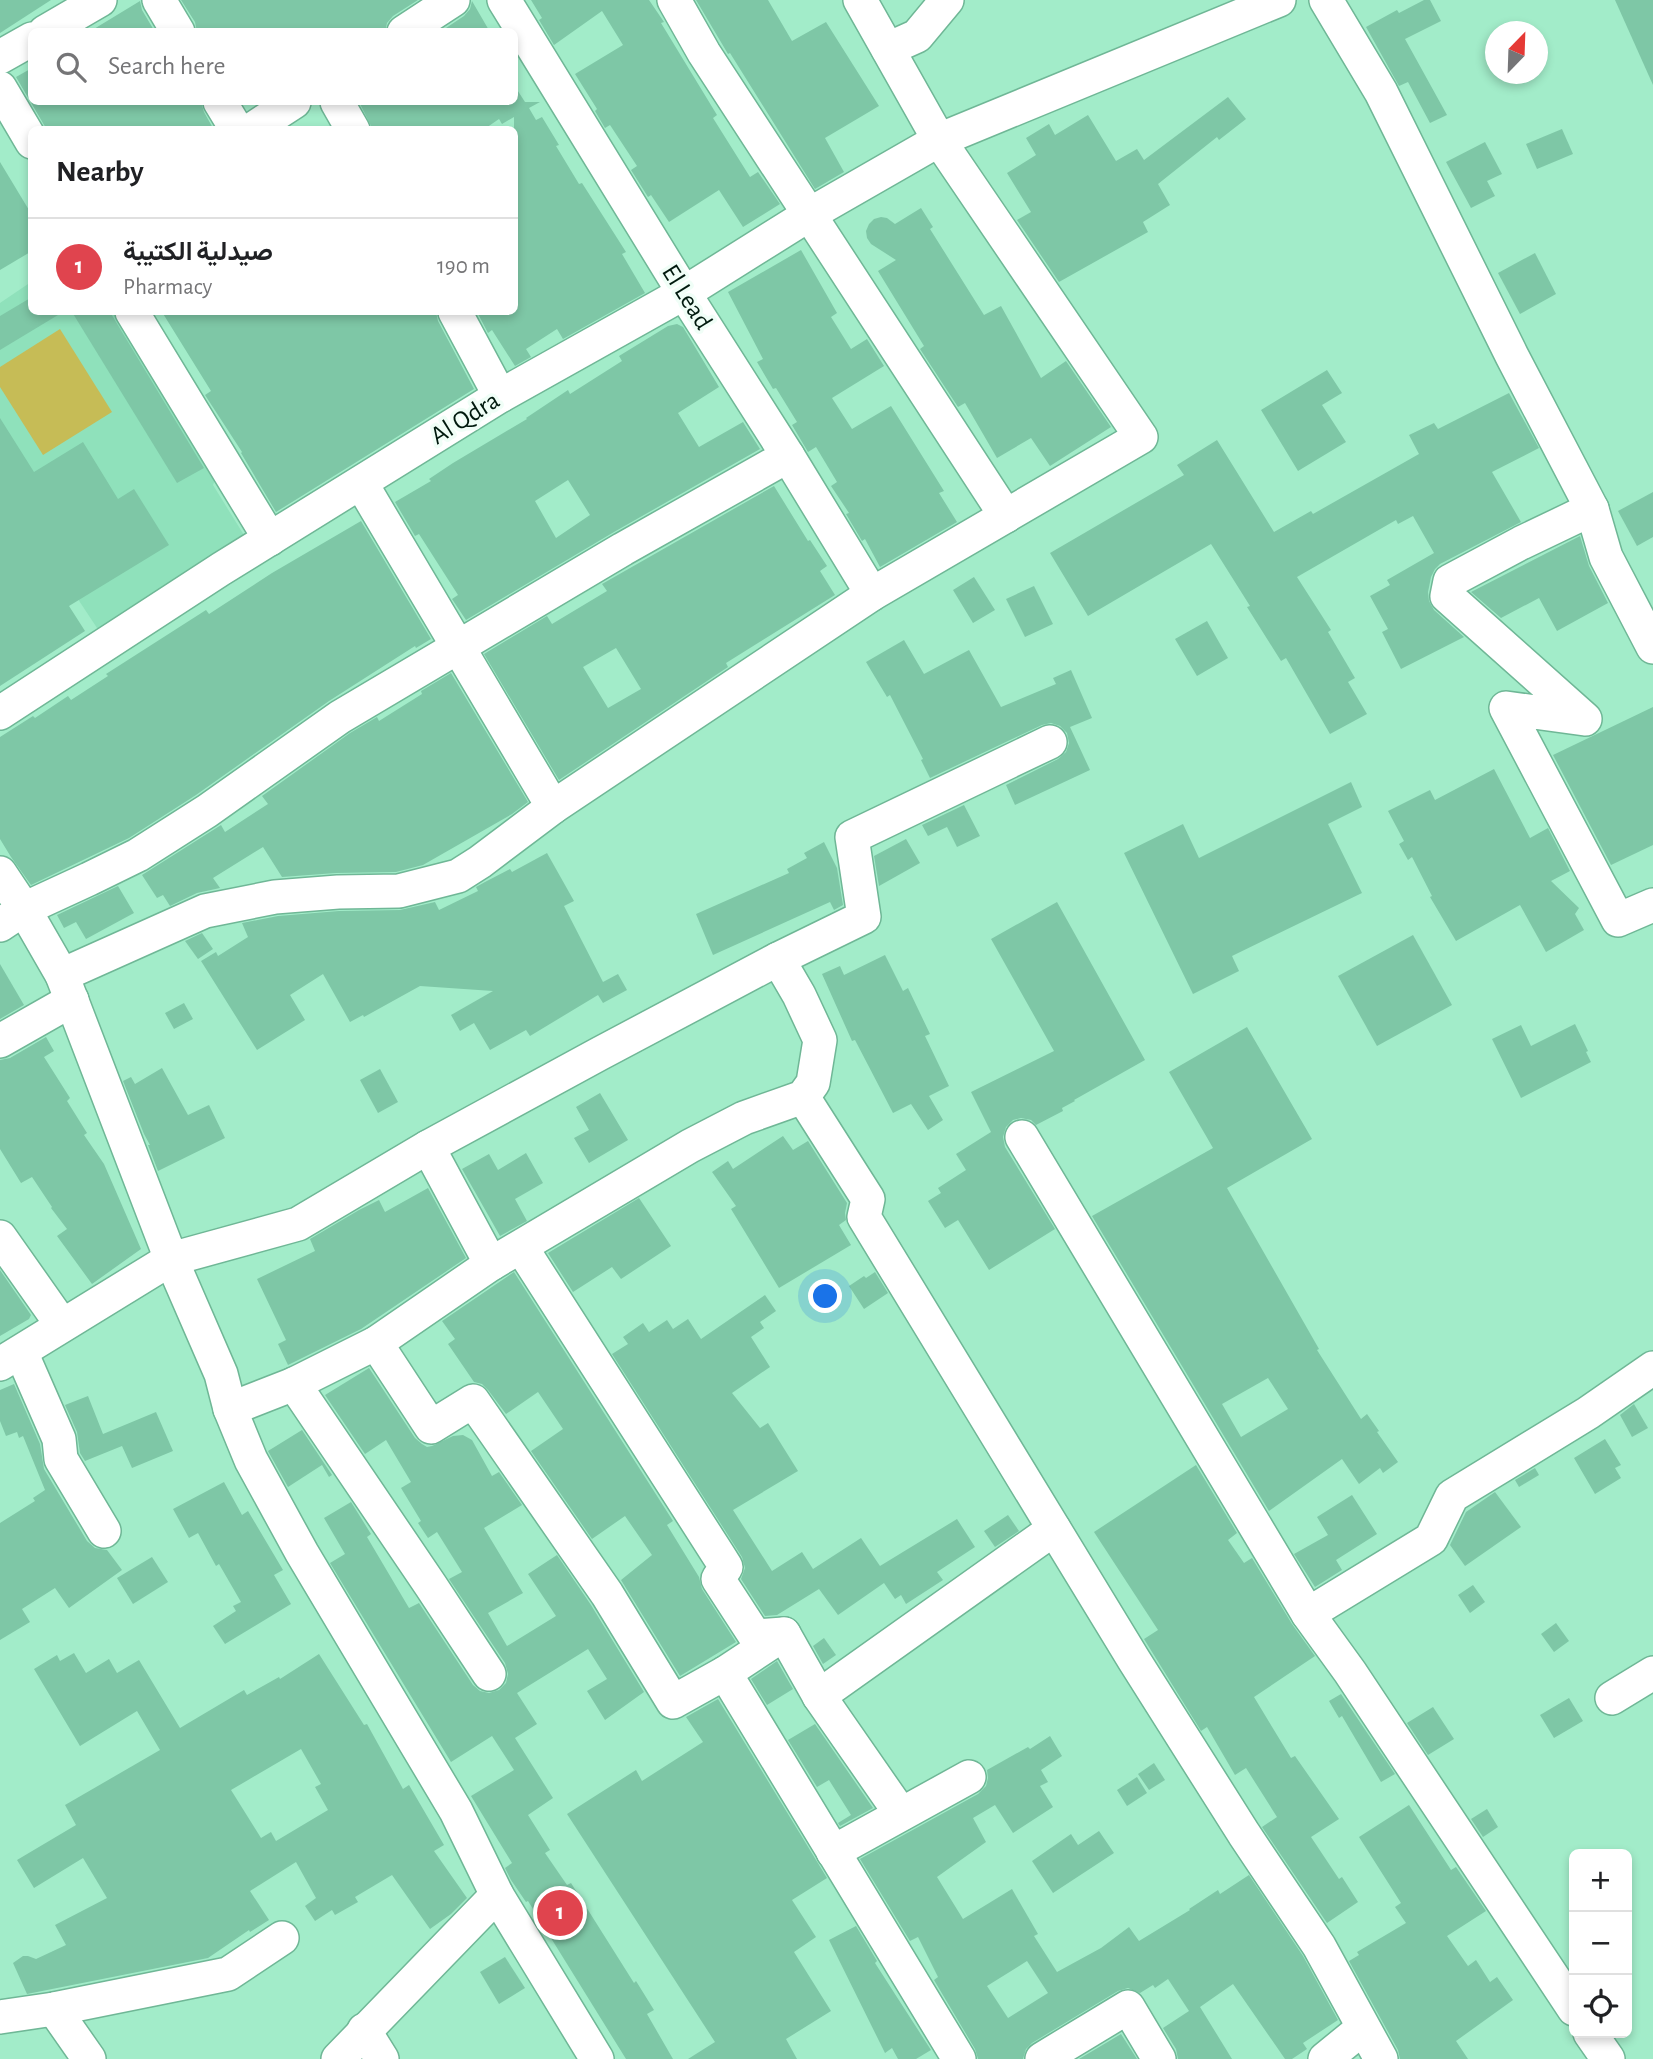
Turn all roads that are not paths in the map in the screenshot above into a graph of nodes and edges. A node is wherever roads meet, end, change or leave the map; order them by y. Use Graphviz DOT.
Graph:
graph roads {
  1 [pos="100,0"];
  2 [pos="159,0"];
  3 [pos="453,0"];
  4 [pos="504,0"];
  5 [pos="674,0"];
  6 [pos="860,0"];
  7 [pos="947,0"];
  8 [pos="1279,0"];
  9 [pos="1326,0"];
  10 [pos="52,28"];
  11 [pos="176,28"];
  12 [pos="410,28"];
  13 [pos="28,41"];
  14 [pos="888,49"];
  15 [pos="0,57"];
  16 [pos="0,88"];
  17 [pos="222,105"];
  18 [pos="289,105"];
  19 [pos="339,105"];
  20 [pos="235,126"];
  21 [pos="257,126"];
  22 [pos="351,126"];
  23 [pos="28,135"];
  24 [pos="939,140"];
  25 [pos="810,214"];
  26 [pos="684,293"];
  27 [pos="134,315"];
  28 [pos="457,315"];
  29 [pos="500,396"];
  30 [pos="788,456"];
  31 [pos="361,483"];
  32 [pos="1592,509"];
  33 [pos="1006,516"];
  34 [pos="270,539"];
  35 [pos="872,594"];
  36 [pos="1653,646"];
  37 [pos="457,647"];
  38 [pos="0,713"];
  39 [pos="1050,742"];
  40 [pos="552,807"];
  41 [pos="0,873"];
  42 [pos="1653,905"];
  43 [pos="12,917"];
  44 [pos="778,959"];
  45 [pos="67,988"];
  46 [pos="0,1041"];
  47 [pos="803,1097"];
  48 [pos="1021,1137"];
  49 [pos="428,1147"];
  50 [pos="0,1237"];
  51 [pos="521,1247"];
  52 [pos="171,1259"];
  53 [pos="491,1264"];
  54 [pos="62,1325"];
  55 [pos="376,1343"];
  56 [pos="10,1358"];
  57 [pos="1653,1368"];
  58 [pos="294,1384"];
  59 [pos="230,1409"];
  60 [pos="1054,1529"];
  61 [pos="104,1531"];
  62 [pos="1308,1614"];
  63 [pos="784,1634"];
  64 [pos="725,1673"];
  65 [pos="1653,1673"];
  66 [pos="489,1674"];
  67 [pos="819,1696"];
  68 [pos="1612,1698"];
  69 [pos="969,1777"];
  70 [pos="901,1814"];
  71 [pos="833,1852"];
  72 [pos="497,1895"];
  73 [pos="282,1938"];
  74 [pos="1569,2001"];
  75 [pos="54,2009"];
  76 [pos="0,2017"];
  77 [pos="1363,2028"];
  78 [pos="364,2030"];
  79 [pos="1593,2038"];
  80 [pos="89,2059"];
  81 [pos="338,2059"];
  82 [pos="382,2059"];
  83 [pos="597,2059"];
  84 [pos="959,2059"];
  85 [pos="1042,2059"];
  86 [pos="1159,2059"];
  87 [pos="1325,2059"];
  88 [pos="1381,2059"];
  89 [pos="1608,2059"];
  1 -- 10 [label="street"];
  2 -- 11 [label="street"];
  3 -- 12 [label="street"];
  4 -- 26 [label="street, El Lead"];
  5 -- 25 [label="street"];
  6 -- 14 [label="street"];
  7 -- 14 [label="street"];
  8 -- 24 [label="street, Al Qdra"];
  9 -- 32 [label="street"];
  13 -- 15 [label="street"];
  14 -- 24 [label="street"];
  16 -- 23 [label="street"];
  17 -- 20 [label="street"];
  18 -- 21 [label="street"];
  19 -- 22 [label="street"];
  24 -- 25 [label="street, Al Qdra"];
  24 -- 33 [label="street"];
  25 -- 26 [label="street, Al Qdra"];
  25 -- 33 [label="street"];
  26 -- 29 [label="street, Al Qdra"];
  26 -- 30 [label="street, El Lead"];
  27 -- 34 [label="street"];
  28 -- 29 [label="street"];
  29 -- 31 [label="street, Al Qdra"];
  30 -- 35 [label="street, El Lead"];
  30 -- 37 [label="street"];
  31 -- 34 [label="street, Al Qdra"];
  31 -- 37 [label="street"];
  32 -- 36 [label="street"];
  32 -- 42 [label="street"];
  33 -- 35 [label="street"];
  34 -- 38 [label="street, Al Qdra"];
  35 -- 40 [label="street"];
  37 -- 40 [label="street"];
  37 -- 43 [label="street"];
  39 -- 44 [label="street"];
  40 -- 45 [label="street"];
  41 -- 43 [label="street"];
  43 -- 45 [label="street"];
  44 -- 47 [label="street"];
  44 -- 49 [label="street"];
  45 -- 46 [label="street"];
  45 -- 52 [label="street"];
  47 -- 51 [label="street"];
  47 -- 60 [label="street"];
  48 -- 62 [label="street"];
  49 -- 52 [label="street"];
  49 -- 53 [label="street"];
  50 -- 54 [label="street"];
  51 -- 53 [label="street"];
  51 -- 63 [label="street"];
  52 -- 54 [label="street"];
  52 -- 59 [label="street"];
  53 -- 55 [label="street"];
  54 -- 56 [label="street"];
  55 -- 58 [label="street"];
  55 -- 64 [label="street"];
  56 -- 61 [label="street"];
  57 -- 62 [label="street"];
  58 -- 59 [label="street"];
  58 -- 66 [label="street"];
  59 -- 72 [label="street"];
  60 -- 67 [label="street"];
  60 -- 77 [label="street"];
  62 -- 74 [label="street"];
  63 -- 64 [label="street"];
  63 -- 67 [label="street"];
  64 -- 71 [label="street"];
  65 -- 68 [label="street"];
  67 -- 70 [label="street"];
  69 -- 70 [label="street"];
  70 -- 71 [label="street"];
  71 -- 84 [label="street"];
  72 -- 78 [label="street"];
  72 -- 83 [label="street"];
  73 -- 75 [label="street"];
  75 -- 76 [label="street"];
  75 -- 80 [label="street"];
  77 -- 87 [label="street"];
  77 -- 88 [label="street"];
  78 -- 81 [label="street"];
  78 -- 82 [label="street"];
  79 -- 89 [label="street"];
  85 -- 86 [label="street"];
}
